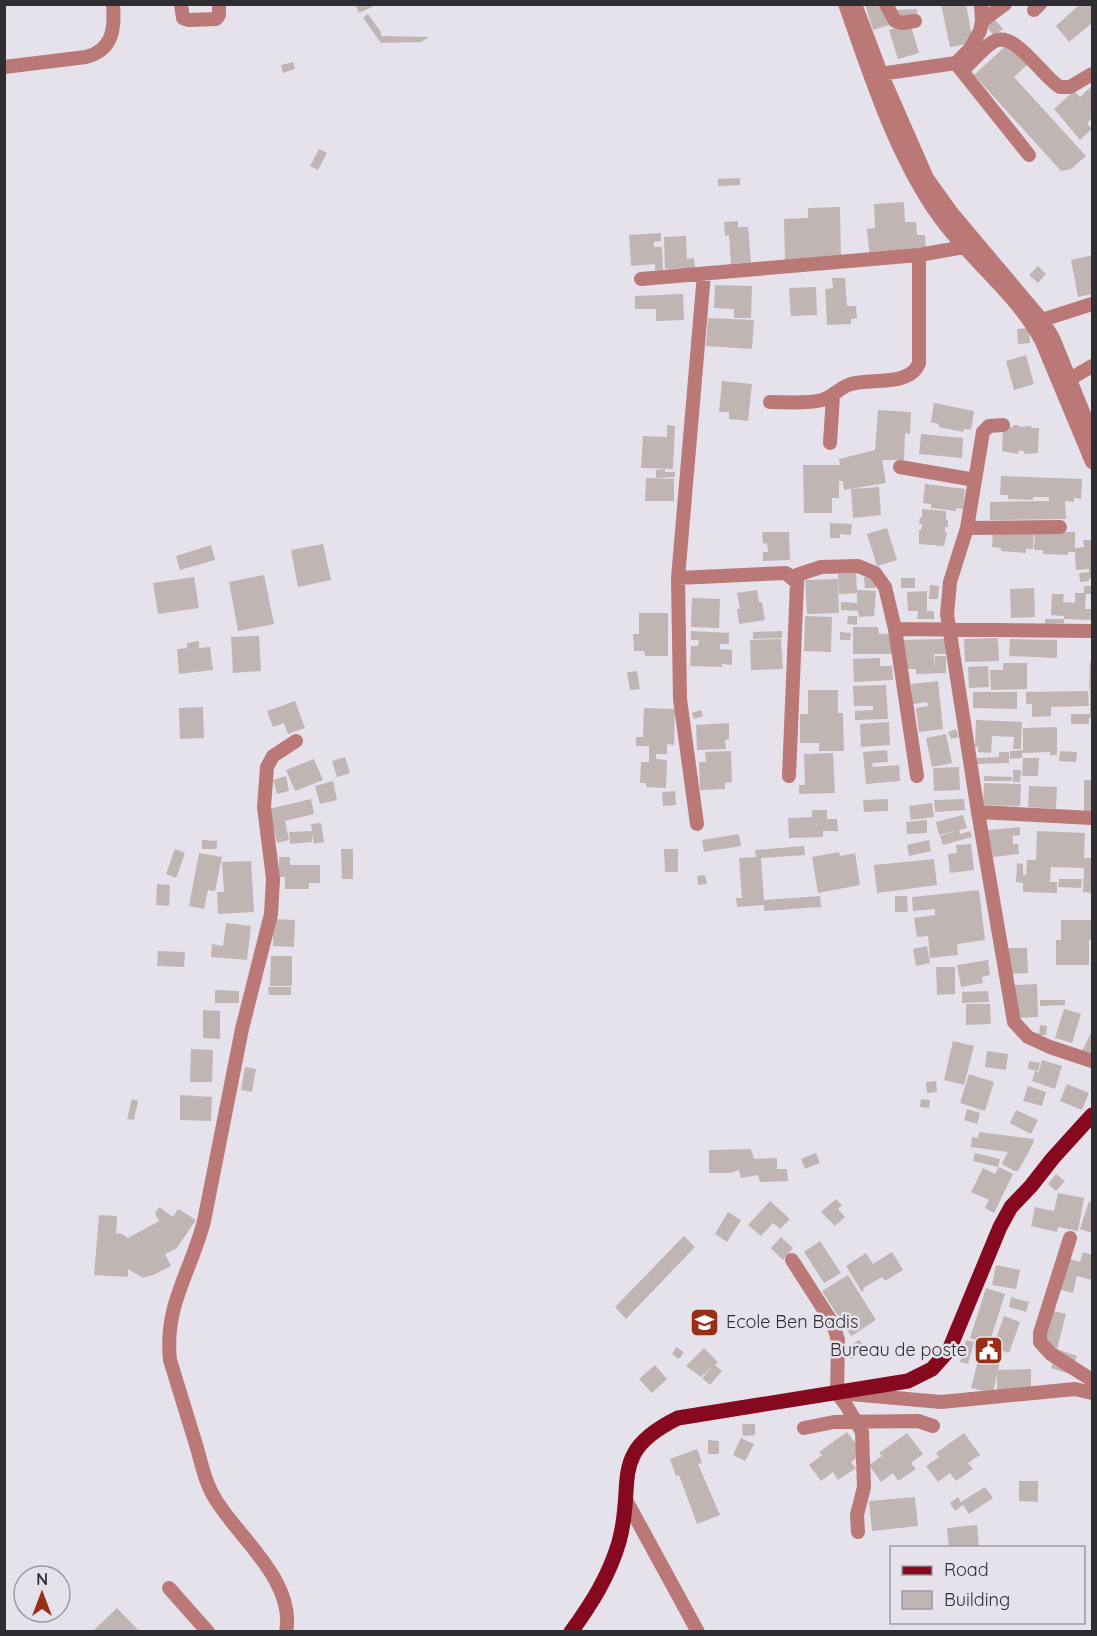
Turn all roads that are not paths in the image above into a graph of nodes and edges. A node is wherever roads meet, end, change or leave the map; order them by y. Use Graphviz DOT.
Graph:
graph roads {
  1 [pos="112,4"];
  2 [pos="181,4"];
  3 [pos="219,4"];
  4 [pos="845,4"];
  5 [pos="855,4"];
  6 [pos="886,4"];
  7 [pos="981,4"];
  8 [pos="1005,4"];
  9 [pos="915,21"];
  10 [pos="982,21"];
  11 [pos="4,67"];
  12 [pos="959,67"];
  13 [pos="1092,74"];
  14 [pos="876,75"];
  15 [pos="1029,155"];
  16 [pos="978,244"];
  17 [pos="964,248"];
  18 [pos="919,255"];
  19 [pos="704,274"];
  20 [pos="641,279"];
  21 [pos="1092,304"];
  22 [pos="1037,322"];
  23 [pos="1092,366"];
  24 [pos="1070,380"];
  25 [pos="833,396"];
  26 [pos="770,402"];
  27 [pos="1003,425"];
  28 [pos="1092,434"];
  29 [pos="830,443"];
  30 [pos="1092,462"];
  31 [pos="900,467"];
  32 [pos="975,480"];
  33 [pos="1060,527"];
  34 [pos="967,528"];
  35 [pos="678,578"];
  36 [pos="797,583"];
  37 [pos="951,628"];
  38 [pos="895,629"];
  39 [pos="1092,631"];
  40 [pos="296,741"];
  41 [pos="789,776"];
  42 [pos="917,776"];
  43 [pos="978,812"];
  44 [pos="1092,818"];
  45 [pos="697,824"];
  46 [pos="1092,1061"];
  47 [pos="1092,1115"];
  48 [pos="1070,1238"];
  49 [pos="792,1260"];
  50 [pos="1092,1380"];
  51 [pos="837,1393"];
  52 [pos="1092,1393"];
  53 [pos="856,1422"];
  54 [pos="933,1426"];
  55 [pos="804,1428"];
  56 [pos="626,1500"];
  57 [pos="858,1532"];
  58 [pos="169,1588"];
  59 [pos="208,1632"];
  60 [pos="285,1632"];
  61 [pos="571,1632"];
  62 [pos="698,1632"];
  1 -- 11 [label="street"];
  2 -- 3 [label="street"];
  4 -- 14 [label="street"];
  5 -- 14 [label="street"];
  6 -- 9 [label="street"];
  7 -- 10 [label="street"];
  8 -- 10 [label="street"];
  10 -- 12 [label="street"];
  12 -- 13 [label="street"];
  12 -- 14 [label="street"];
  12 -- 15 [label="street"];
  14 -- 16 [label="street"];
  14 -- 17 [label="street"];
  16 -- 17 [label="street"];
  16 -- 22 [label="street"];
  17 -- 18 [label="street"];
  17 -- 22 [label="street"];
  18 -- 19 [label="street"];
  18 -- 25 [label="street"];
  19 -- 20 [label="street"];
  19 -- 35 [label="street"];
  21 -- 22 [label="street"];
  22 -- 24 [label="street"];
  22 -- 30 [label="street"];
  23 -- 24 [label="street"];
  24 -- 28 [label="street"];
  25 -- 26 [label="street"];
  25 -- 29 [label="street"];
  27 -- 32 [label="street"];
  31 -- 32 [label="street"];
  32 -- 34 [label="street"];
  33 -- 34 [label="street"];
  34 -- 37 [label="street"];
  35 -- 36 [label="street"];
  35 -- 45 [label="street"];
  36 -- 38 [label="street"];
  36 -- 41 [label="street"];
  37 -- 38 [label="street"];
  37 -- 39 [label="street"];
  37 -- 43 [label="street"];
  38 -- 42 [label="street"];
  40 -- 60 [label="street"];
  43 -- 44 [label="street"];
  43 -- 46 [label="street"];
  47 -- 51 [label="main road"];
  48 -- 50 [label="street"];
  49 -- 51 [label="street"];
  51 -- 52 [label="street"];
  51 -- 53 [label="street"];
  51 -- 56 [label="main road"];
  53 -- 54 [label="street"];
  53 -- 55 [label="street"];
  53 -- 57 [label="street"];
  56 -- 61 [label="main road"];
  56 -- 62 [label="street"];
  58 -- 59 [label="street"];
}
